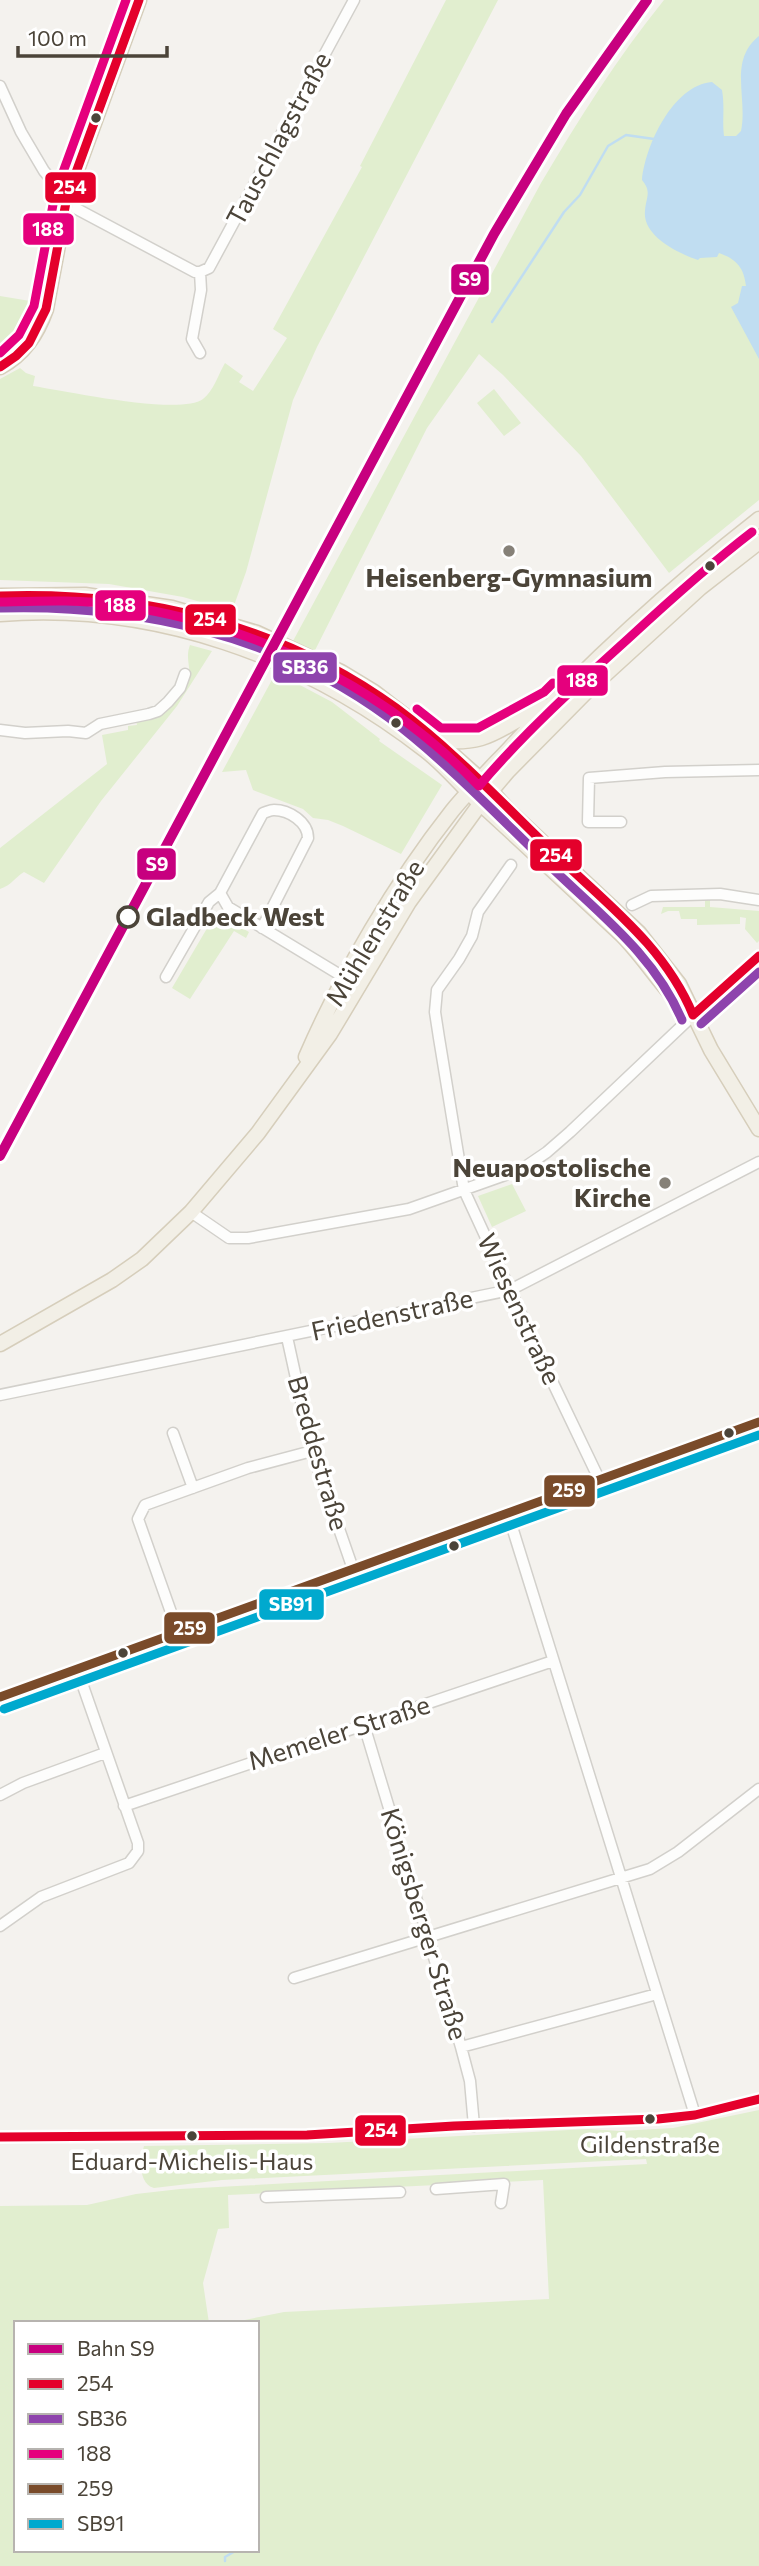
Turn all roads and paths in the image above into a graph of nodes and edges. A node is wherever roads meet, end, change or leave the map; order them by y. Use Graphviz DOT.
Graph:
graph roads {
  1 [pos="139,0"];
  2 [pos="354,0"];
  3 [pos="0,86"];
  4 [pos="67,197"];
  5 [pos="200,272"];
  6 [pos="31,337"];
  7 [pos="200,353"];
  8 [pos="0,355"];
  9 [pos="0,367"];
  10 [pos="759,519"];
  11 [pos="759,542"];
  12 [pos="0,596"];
  13 [pos="0,614"];
  14 [pos="185,674"];
  15 [pos="552,702"];
  16 [pos="0,730"];
  17 [pos="436,740"];
  18 [pos="759,770"];
  19 [pos="480,779"];
  20 [pos="491,791"];
  21 [pos="468,793"];
  22 [pos="480,804"];
  23 [pos="621,822"];
  24 [pos="511,864"];
  25 [pos="219,893"];
  26 [pos="759,900"];
  27 [pos="632,905"];
  28 [pos="262,928"];
  29 [pos="759,956"];
  30 [pos="166,977"];
  31 [pos="346,979"];
  32 [pos="360,987"];
  33 [pos="693,1015"];
  34 [pos="295,1081"];
  35 [pos="759,1129"];
  36 [pos="759,1162"];
  37 [pos="464,1190"];
  38 [pos="191,1212"];
  39 [pos="510,1290"];
  40 [pos="287,1336"];
  41 [pos="0,1343"];
  42 [pos="0,1395"];
  43 [pos="759,1422"];
  44 [pos="173,1433"];
  45 [pos="312,1451"];
  46 [pos="599,1479"];
  47 [pos="193,1488"];
  48 [pos="508,1514"];
  49 [pos="353,1569"];
  50 [pos="178,1632"];
  51 [pos="553,1661"];
  52 [pos="77,1669"];
  53 [pos="0,1697"];
  54 [pos="363,1725"];
  55 [pos="105,1753"];
  56 [pos="759,1789"];
  57 [pos="0,1795"];
  58 [pos="124,1805"];
  59 [pos="622,1879"];
  60 [pos="0,1926"];
  61 [pos="429,1938"];
  62 [pos="294,1978"];
  63 [pos="657,1994"];
  64 [pos="461,2047"];
  65 [pos="759,2099"];
  66 [pos="695,2115"];
  67 [pos="474,2126"];
  68 [pos="0,2137"];
  69 [pos="436,2189"];
  70 [pos="400,2192"];
  71 [pos="266,2197"];
  72 [pos="501,2203"];
  1 -- 4 [label="main road"];
  2 -- 5 [label="street, Tauschlagstraße"];
  3 -- 4 [label="street"];
  4 -- 5 [label="street"];
  4 -- 6 [label="main road"];
  5 -- 7 [label="street"];
  6 -- 8 [label="main road"];
  6 -- 9 [label="main road"];
  10 -- 15 [label="main road, Mühlenstraße"];
  11 -- 20 [label="main road, Mühlenstraße"];
  12 -- 17 [label="main road"];
  13 -- 21 [label="main road"];
  14 -- 16 [label="street"];
  15 -- 17 [label="main road"];
  15 -- 19 [label="main road, Mühlenstraße"];
  17 -- 19 [label="main road"];
  18 -- 23 [label="street"];
  19 -- 20 [label="main road"];
  19 -- 21 [label="main road, Mühlenstraße"];
  20 -- 22 [label="main road, Mühlenstraße"];
  20 -- 33 [label="main road"];
  21 -- 22 [label="main road"];
  21 -- 31 [label="main road, Mühlenstraße"];
  22 -- 32 [label="main road, Mühlenstraße"];
  22 -- 33 [label="main road"];
  24 -- 37 [label="street, Wiesenstraße"];
  25 -- 28 [label="street"];
  25 -- 28 [label="street"];
  25 -- 30 [label="street"];
  26 -- 27 [label="street"];
  28 -- 31 [label="street"];
  29 -- 33 [label="street"];
  31 -- 32 [label="street"];
  31 -- 34 [label="main road, Mühlenstraße"];
  32 -- 34 [label="main road, Mühlenstraße"];
  33 -- 35 [label="main road"];
  33 -- 37 [label="street"];
  34 -- 38 [label="main road, Mühlenstraße"];
  36 -- 39 [label="street, Friedenstraße"];
  37 -- 38 [label="street"];
  37 -- 39 [label="street, Wiesenstraße"];
  38 -- 41 [label="main road, Mühlenstraße"];
  39 -- 40 [label="street, Friedenstraße"];
  39 -- 46 [label="street, Wiesenstraße"];
  40 -- 42 [label="street, Friedenstraße"];
  40 -- 45 [label="street, Breddestraße"];
  43 -- 46 [label="street"];
  44 -- 47 [label="street"];
  45 -- 47 [label="street"];
  45 -- 49 [label="street, Breddestraße"];
  46 -- 48 [label="street"];
  47 -- 50 [label="street"];
  48 -- 49 [label="street"];
  48 -- 51 [label="street"];
  49 -- 50 [label="street"];
  50 -- 52 [label="street"];
  51 -- 54 [label="street, Memeler Straße"];
  51 -- 59 [label="street"];
  52 -- 53 [label="street"];
  52 -- 55 [label="street"];
  54 -- 58 [label="street, Memeler Straße"];
  54 -- 61 [label="street, Königsberger Straße"];
  55 -- 57 [label="street"];
  55 -- 58 [label="street"];
  56 -- 59 [label="street"];
  58 -- 60 [label="street"];
  59 -- 61 [label="street"];
  59 -- 63 [label="street"];
  61 -- 62 [label="street"];
  61 -- 64 [label="street, Königsberger Straße"];
  63 -- 64 [label="street"];
  63 -- 66 [label="street"];
  64 -- 67 [label="street, Königsberger Straße"];
  65 -- 66 [label="street"];
  66 -- 67 [label="street"];
  67 -- 68 [label="street"];
  69 -- 72 [label="street"];
  70 -- 71 [label="street"];
}
